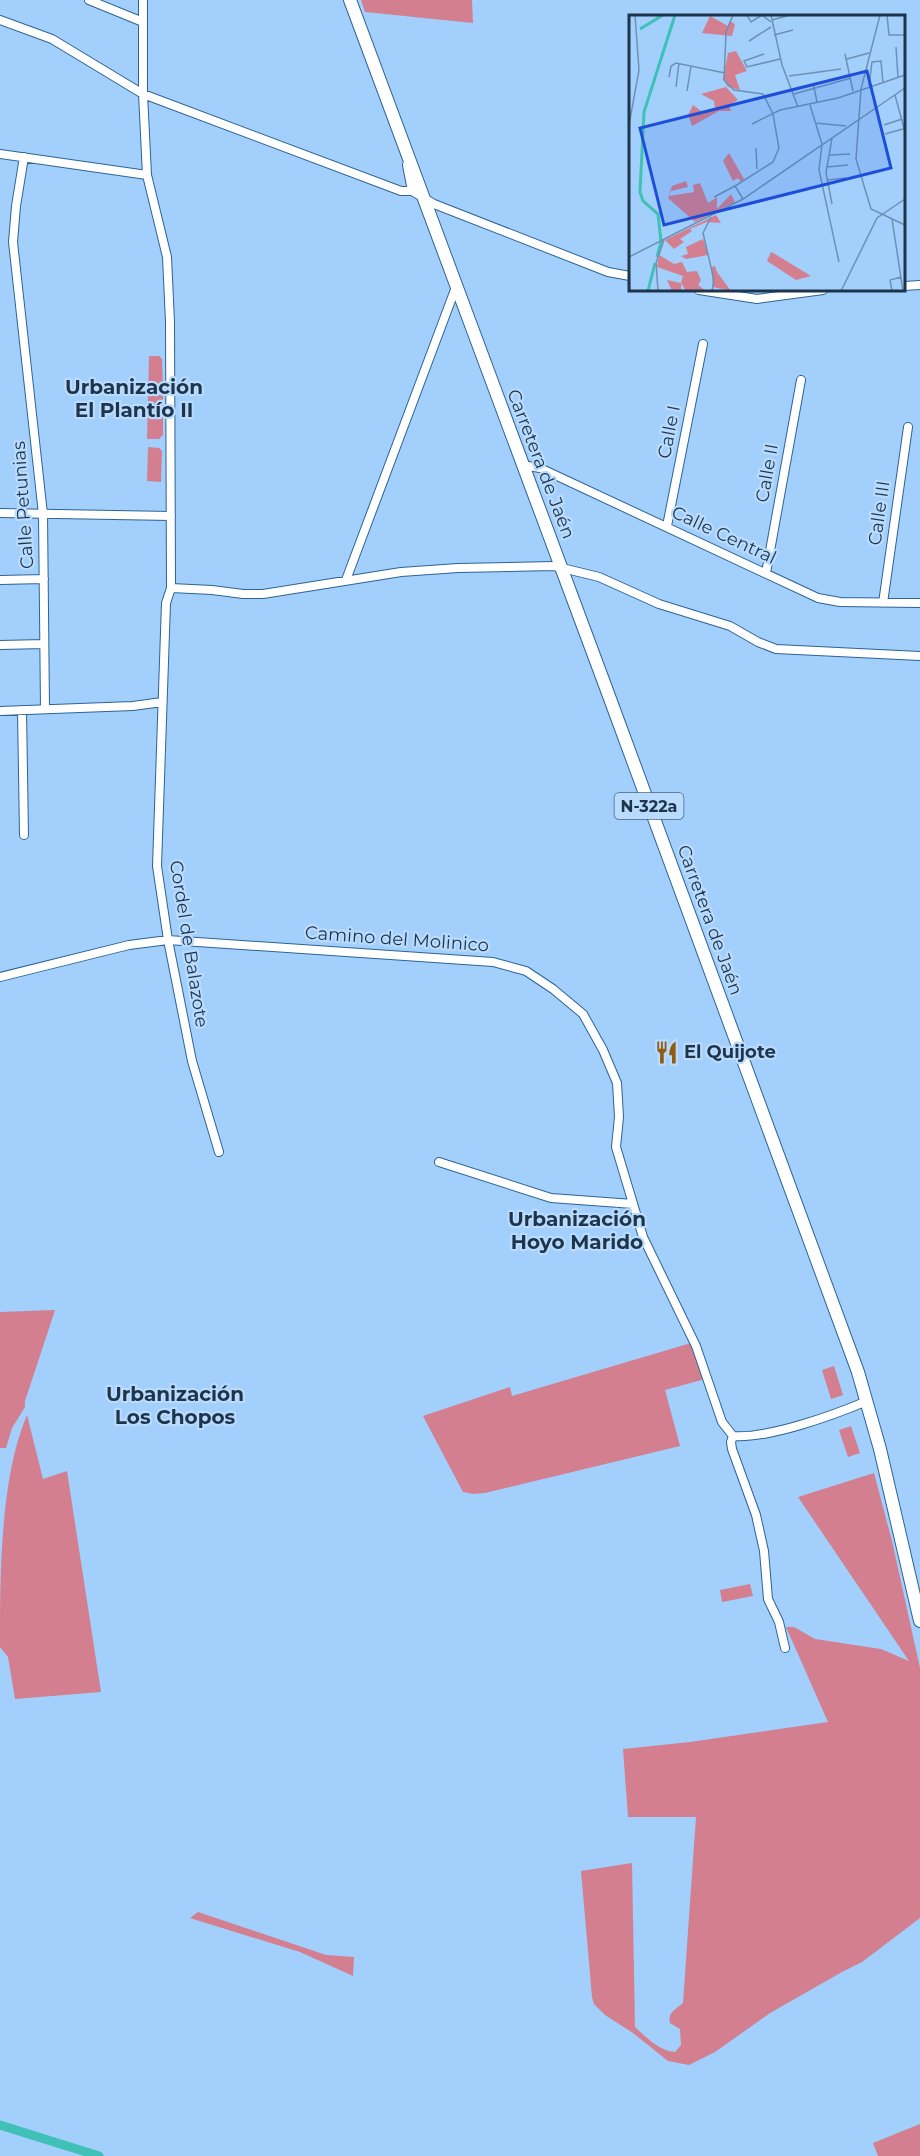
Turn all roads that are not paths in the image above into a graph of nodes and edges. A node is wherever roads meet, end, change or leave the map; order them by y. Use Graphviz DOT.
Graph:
graph roads {
  1 [pos="89,0"];
  2 [pos="143,0"];
  3 [pos="350,0"];
  4 [pos="0,20"];
  5 [pos="143,22"];
  6 [pos="143,93"];
  7 [pos="0,154"];
  8 [pos="24,157"];
  9 [pos="147,175"];
  10 [pos="418,194"];
  11 [pos="629,276"];
  12 [pos="920,285"];
  13 [pos="456,286"];
  14 [pos="905,286"];
  15 [pos="705,291"];
  16 [pos="816,291"];
  17 [pos="703,344"];
  18 [pos="801,380"];
  19 [pos="908,427"];
  20 [pos="522,465"];
  21 [pos="0,513"];
  22 [pos="43,514"];
  23 [pos="171,516"];
  24 [pos="667,526"];
  25 [pos="561,567"];
  26 [pos="766,573"];
  27 [pos="44,579"];
  28 [pos="0,580"];
  29 [pos="346,580"];
  30 [pos="171,588"];
  31 [pos="883,603"];
  32 [pos="920,603"];
  33 [pos="44,644"];
  34 [pos="0,645"];
  35 [pos="920,656"];
  36 [pos="162,702"];
  37 [pos="45,709"];
  38 [pos="22,710"];
  39 [pos="0,711"];
  40 [pos="24,835"];
  41 [pos="168,940"];
  42 [pos="0,977"];
  43 [pos="219,1152"];
  44 [pos="439,1162"];
  45 [pos="633,1204"];
  46 [pos="867,1401"];
  47 [pos="733,1436"];
  48 [pos="920,1621"];
  49 [pos="785,1648"];
  1 -- 5 [label="street"];
  2 -- 5 [label="street, Cordel de Balazote"];
  3 -- 10 [label="highway, Carretera de Jaén / N-322a"];
  4 -- 6 [label="street"];
  5 -- 6 [label="street, Cordel de Balazote"];
  6 -- 9 [label="street, Cordel de Balazote"];
  6 -- 10 [label="street"];
  7 -- 8 [label="street"];
  8 -- 9 [label="street"];
  8 -- 22 [label="street, Calle Petunias"];
  9 -- 23 [label="street, Cordel de Balazote"];
  10 -- 11 [label="street"];
  10 -- 13 [label="highway, Carretera de Jaén / N-322a"];
  12 -- 14 [label="street"];
  13 -- 20 [label="highway, Carretera de Jaén / N-322a"];
  13 -- 29 [label="street"];
  15 -- 16 [label="street"];
  17 -- 24 [label="street, Calle I"];
  18 -- 26 [label="street, Calle II"];
  19 -- 31 [label="street, Calle III"];
  20 -- 24 [label="street, Calle Central"];
  20 -- 25 [label="highway, Carretera de Jaén / N-322a"];
  21 -- 22 [label="street"];
  22 -- 23 [label="street"];
  22 -- 27 [label="street, Calle Petunias"];
  23 -- 30 [label="street, Cordel de Balazote"];
  24 -- 26 [label="street, Calle Central"];
  25 -- 29 [label="street"];
  25 -- 35 [label="street"];
  25 -- 46 [label="highway, Carretera de Jaén / N-322a"];
  26 -- 31 [label="street, Calle Central"];
  27 -- 28 [label="street"];
  27 -- 33 [label="street, Calle Petunias"];
  29 -- 30 [label="street"];
  30 -- 36 [label="street, Cordel de Balazote"];
  31 -- 32 [label="street, Calle Central"];
  33 -- 34 [label="street"];
  33 -- 37 [label="street, Calle Petunias"];
  36 -- 37 [label="street"];
  36 -- 41 [label="street, Cordel de Balazote"];
  37 -- 38 [label="street"];
  38 -- 39 [label="street"];
  38 -- 40 [label="street"];
  41 -- 42 [label="street, Camino del Molinico"];
  41 -- 43 [label="street, Cordel de Balazote"];
  41 -- 45 [label="street, Camino del Molinico"];
  44 -- 45 [label="street"];
  45 -- 47 [label="street, Camino del Molinico"];
  46 -- 47 [label="street"];
  46 -- 48 [label="highway, Carretera de Jaén / N-322a"];
  47 -- 49 [label="street"];
}
